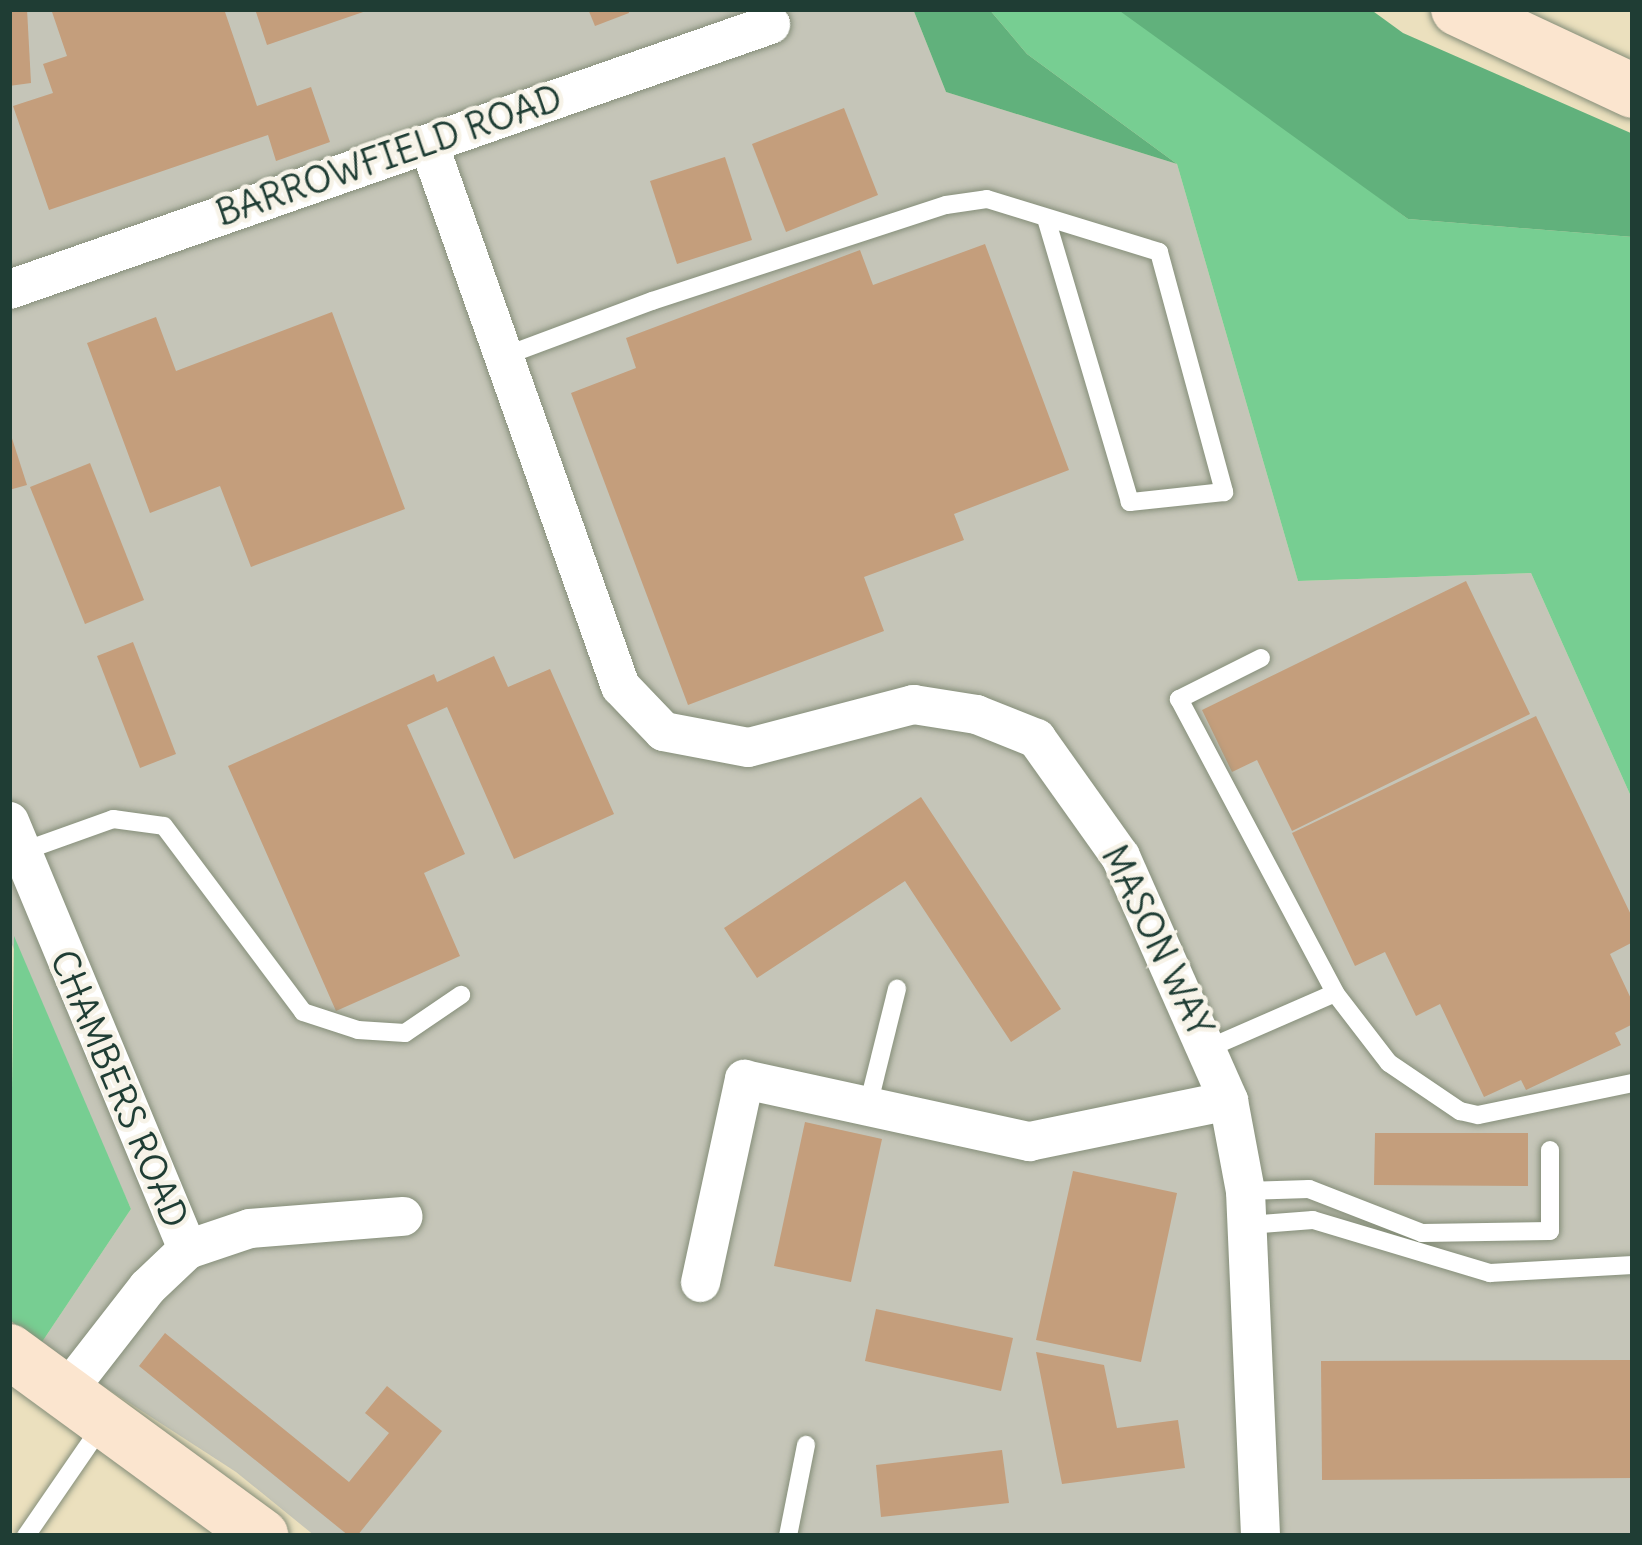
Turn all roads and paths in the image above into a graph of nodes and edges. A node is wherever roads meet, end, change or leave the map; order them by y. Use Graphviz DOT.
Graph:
graph roads {
  1 [pos="1458,9"];
  2 [pos="770,24"];
  3 [pos="1633,91"];
  4 [pos="428,143"];
  5 [pos="1047,222"];
  6 [pos="9,289"];
  7 [pos="502,357"];
  8 [pos="1261,658"];
  9 [pos="15,836"];
  10 [pos="897,989"];
  11 [pos="1335,993"];
  12 [pos="460,995"];
  13 [pos="1210,1048"];
  14 [pos="1633,1083"];
  15 [pos="1228,1100"];
  16 [pos="868,1106"];
  17 [pos="1550,1150"];
  18 [pos="1247,1208"];
  19 [pos="404,1216"];
  20 [pos="187,1249"];
  21 [pos="1633,1265"];
  22 [pos="700,1282"];
  23 [pos="9,1351"];
  24 [pos="86,1406"];
  25 [pos="806,1445"];
  26 [pos="26,1536"];
  27 [pos="262,1536"];
  28 [pos="788,1536"];
  29 [pos="1260,1536"];
  1 -- 3 [label="main road"];
  2 -- 4 [label="street, BARROWFIELD ROAD"];
  4 -- 6 [label="street, BARROWFIELD ROAD"];
  4 -- 7 [label="street, MASON WAY"];
  5 -- 5 [label="lane"];
  5 -- 7 [label="lane"];
  7 -- 13 [label="street, MASON WAY"];
  8 -- 11 [label="lane"];
  9 -- 12 [label="lane"];
  9 -- 20 [label="street, CHAMBERS ROAD"];
  10 -- 16 [label="lane"];
  11 -- 13 [label="lane"];
  11 -- 14 [label="lane"];
  13 -- 15 [label="street, MASON WAY"];
  15 -- 16 [label="street"];
  15 -- 18 [label="street, MASON WAY"];
  16 -- 22 [label="street"];
  17 -- 18 [label="lane"];
  18 -- 21 [label="lane"];
  18 -- 29 [label="street, MASON WAY"];
  19 -- 20 [label="street"];
  20 -- 24 [label="street, CHAMBERS ROAD"];
  23 -- 24 [label="main road"];
  24 -- 26 [label="lane"];
  24 -- 27 [label="main road"];
  25 -- 28 [label="lane"];
}
